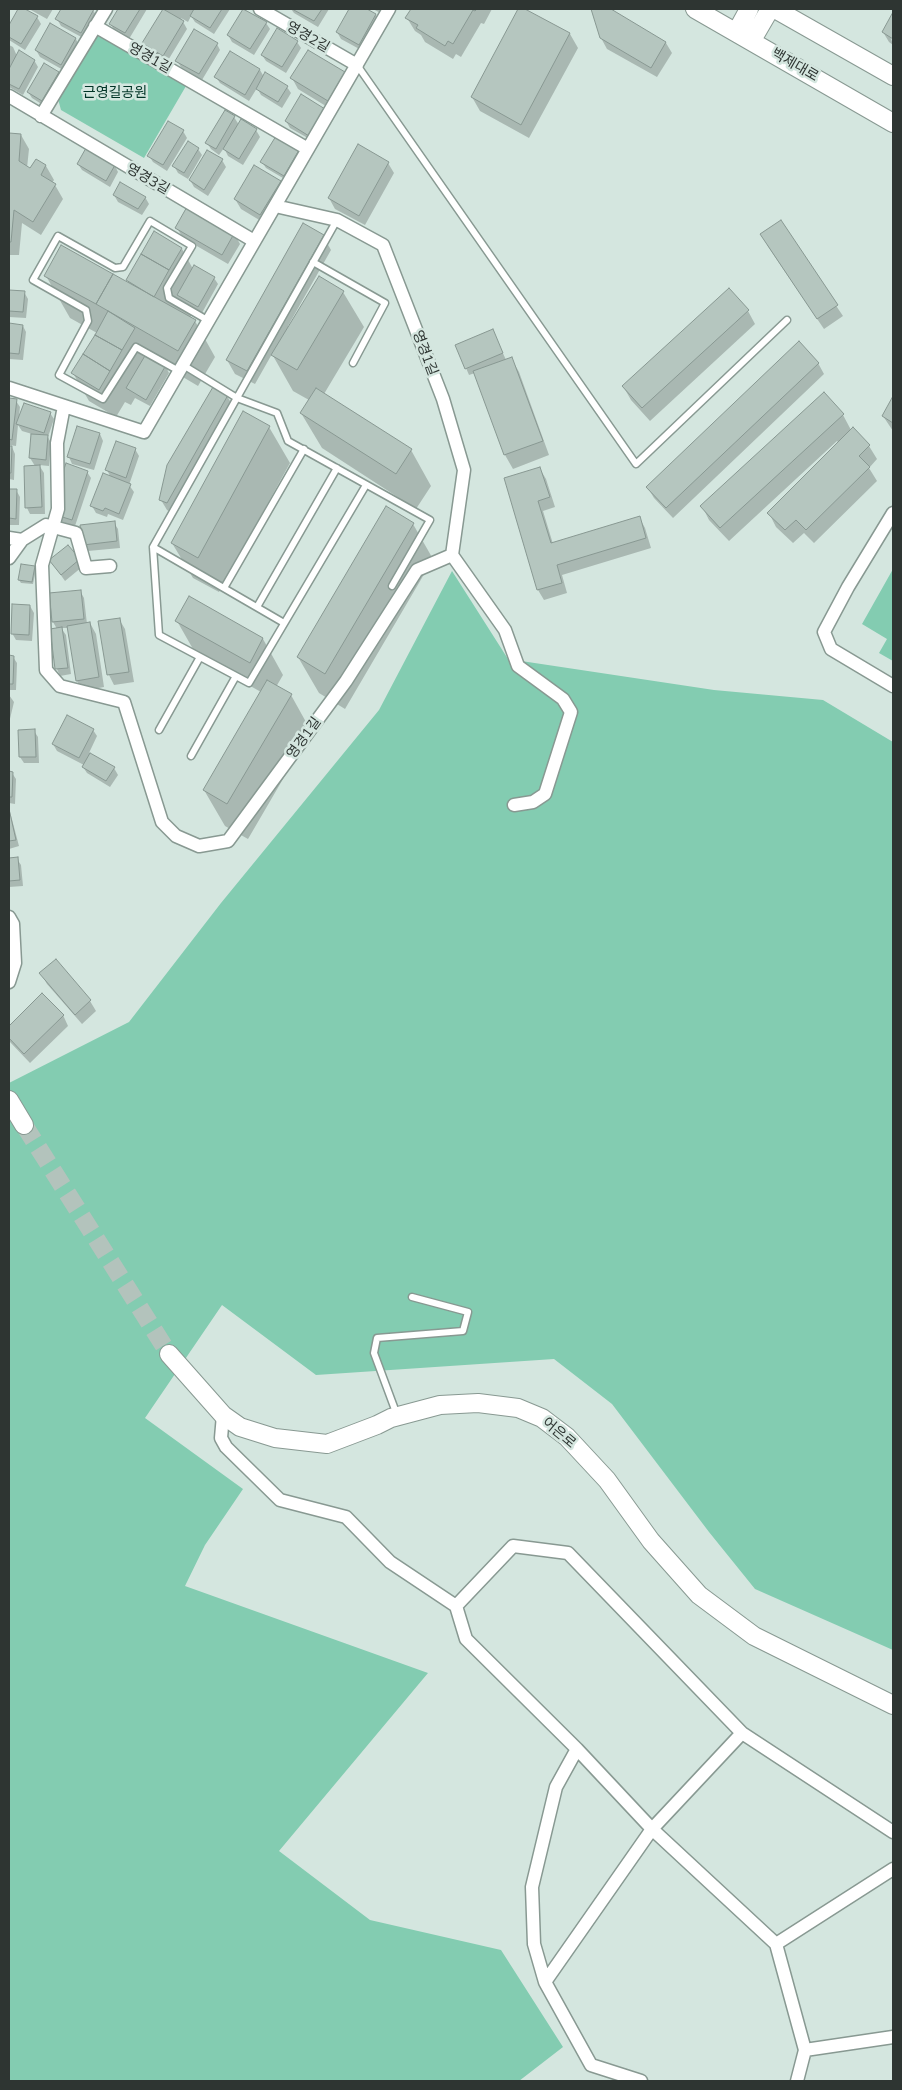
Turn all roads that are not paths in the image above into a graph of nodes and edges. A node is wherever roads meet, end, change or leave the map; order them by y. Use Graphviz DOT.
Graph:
graph roads {
  1 [pos="106,9"];
  2 [pos="260,9"];
  3 [pos="389,9"];
  4 [pos="695,9"];
  5 [pos="750,9"];
  6 [pos="770,9"];
  7 [pos="775,9"];
  8 [pos="95,26"];
  9 [pos="744,36"];
  10 [pos="356,65"];
  11 [pos="893,76"];
  12 [pos="9,96"];
  13 [pos="42,116"];
  14 [pos="893,123"];
  15 [pos="308,148"];
  16 [pos="275,206"];
  17 [pos="337,220"];
  18 [pos="254,241"];
  19 [pos="313,262"];
  20 [pos="787,320"];
  21 [pos="209,321"];
  22 [pos="353,362"];
  23 [pos="181,368"];
  24 [pos="9,388"];
  25 [pos="237,398"];
  26 [pos="64,406"];
  27 [pos="304,449"];
  28 [pos="337,468"];
  29 [pos="366,485"];
  30 [pos="893,513"];
  31 [pos="52,528"];
  32 [pos="9,538"];
  33 [pos="22,540"];
  34 [pos="153,546"];
  35 [pos="452,555"];
  36 [pos="9,558"];
  37 [pos="110,566"];
  38 [pos="392,586"];
  39 [pos="224,588"];
  40 [pos="257,607"];
  41 [pos="284,623"];
  42 [pos="200,657"];
  43 [pos="236,676"];
  44 [pos="893,686"];
  45 [pos="159,730"];
  46 [pos="192,756"];
  47 [pos="514,804"];
  48 [pos="9,917"];
  49 [pos="9,982"];
  50 [pos="9,1100"];
  51 [pos="24,1125"];
  52 [pos="412,1297"];
  53 [pos="169,1354"];
  54 [pos="223,1416"];
  55 [pos="398,1416"];
  56 [pos="456,1606"];
  57 [pos="893,1705"];
  58 [pos="742,1733"];
  59 [pos="577,1749"];
  60 [pos="652,1829"];
  61 [pos="893,1832"];
  62 [pos="893,1869"];
  63 [pos="776,1944"];
  64 [pos="546,1982"];
  65 [pos="893,2036"];
  66 [pos="805,2050"];
  67 [pos="641,2081"];
  68 [pos="797,2081"];
  1 -- 8 [label="street"];
  2 -- 10 [label="street, 영경2길"];
  3 -- 10 [label="street"];
  4 -- 9 [label="street, 백제대로"];
  5 -- 9 [label="street"];
  6 -- 9 [label="street"];
  7 -- 11 [label="street"];
  8 -- 13 [label="street"];
  8 -- 15 [label="street, 영경1길"];
  9 -- 14 [label="street, 백제대로"];
  10 -- 15 [label="street"];
  10 -- 20 [label="lane"];
  12 -- 13 [label="street, 영경3길"];
  13 -- 18 [label="street, 영경3길"];
  15 -- 16 [label="street"];
  16 -- 17 [label="street, 영경1길"];
  16 -- 18 [label="street"];
  17 -- 19 [label="lane"];
  17 -- 35 [label="street, 영경1길"];
  18 -- 21 [label="street"];
  19 -- 22 [label="lane"];
  19 -- 25 [label="lane"];
  21 -- 23 [label="street"];
  21 -- 23 [label="lane"];
  23 -- 25 [label="lane"];
  23 -- 26 [label="street"];
  24 -- 26 [label="street"];
  25 -- 27 [label="lane"];
  25 -- 34 [label="lane"];
  26 -- 31 [label="street, 영경1길"];
  27 -- 28 [label="lane"];
  27 -- 39 [label="lane"];
  28 -- 29 [label="lane"];
  28 -- 40 [label="lane"];
  29 -- 38 [label="lane"];
  29 -- 41 [label="lane"];
  30 -- 44 [label="street"];
  31 -- 33 [label="street"];
  31 -- 35 [label="street, 영경1길"];
  31 -- 37 [label="street"];
  32 -- 33 [label="street"];
  33 -- 36 [label="street"];
  34 -- 39 [label="lane"];
  34 -- 42 [label="lane"];
  35 -- 47 [label="street"];
  39 -- 40 [label="lane"];
  40 -- 41 [label="lane"];
  41 -- 43 [label="lane"];
  42 -- 43 [label="lane"];
  42 -- 45 [label="lane"];
  43 -- 46 [label="lane"];
  48 -- 49 [label="street"];
  50 -- 51 [label="street"];
  52 -- 55 [label="lane"];
  53 -- 54 [label="street, 어은로"];
  54 -- 55 [label="street, 어은로"];
  54 -- 56 [label="street"];
  55 -- 57 [label="street, 어은로"];
  56 -- 58 [label="street"];
  56 -- 59 [label="street"];
  58 -- 60 [label="street"];
  58 -- 61 [label="street"];
  59 -- 60 [label="street"];
  59 -- 64 [label="street"];
  60 -- 63 [label="street"];
  60 -- 64 [label="street"];
  62 -- 63 [label="street"];
  63 -- 66 [label="street"];
  64 -- 67 [label="street"];
  65 -- 66 [label="street"];
  66 -- 68 [label="street"];
}
